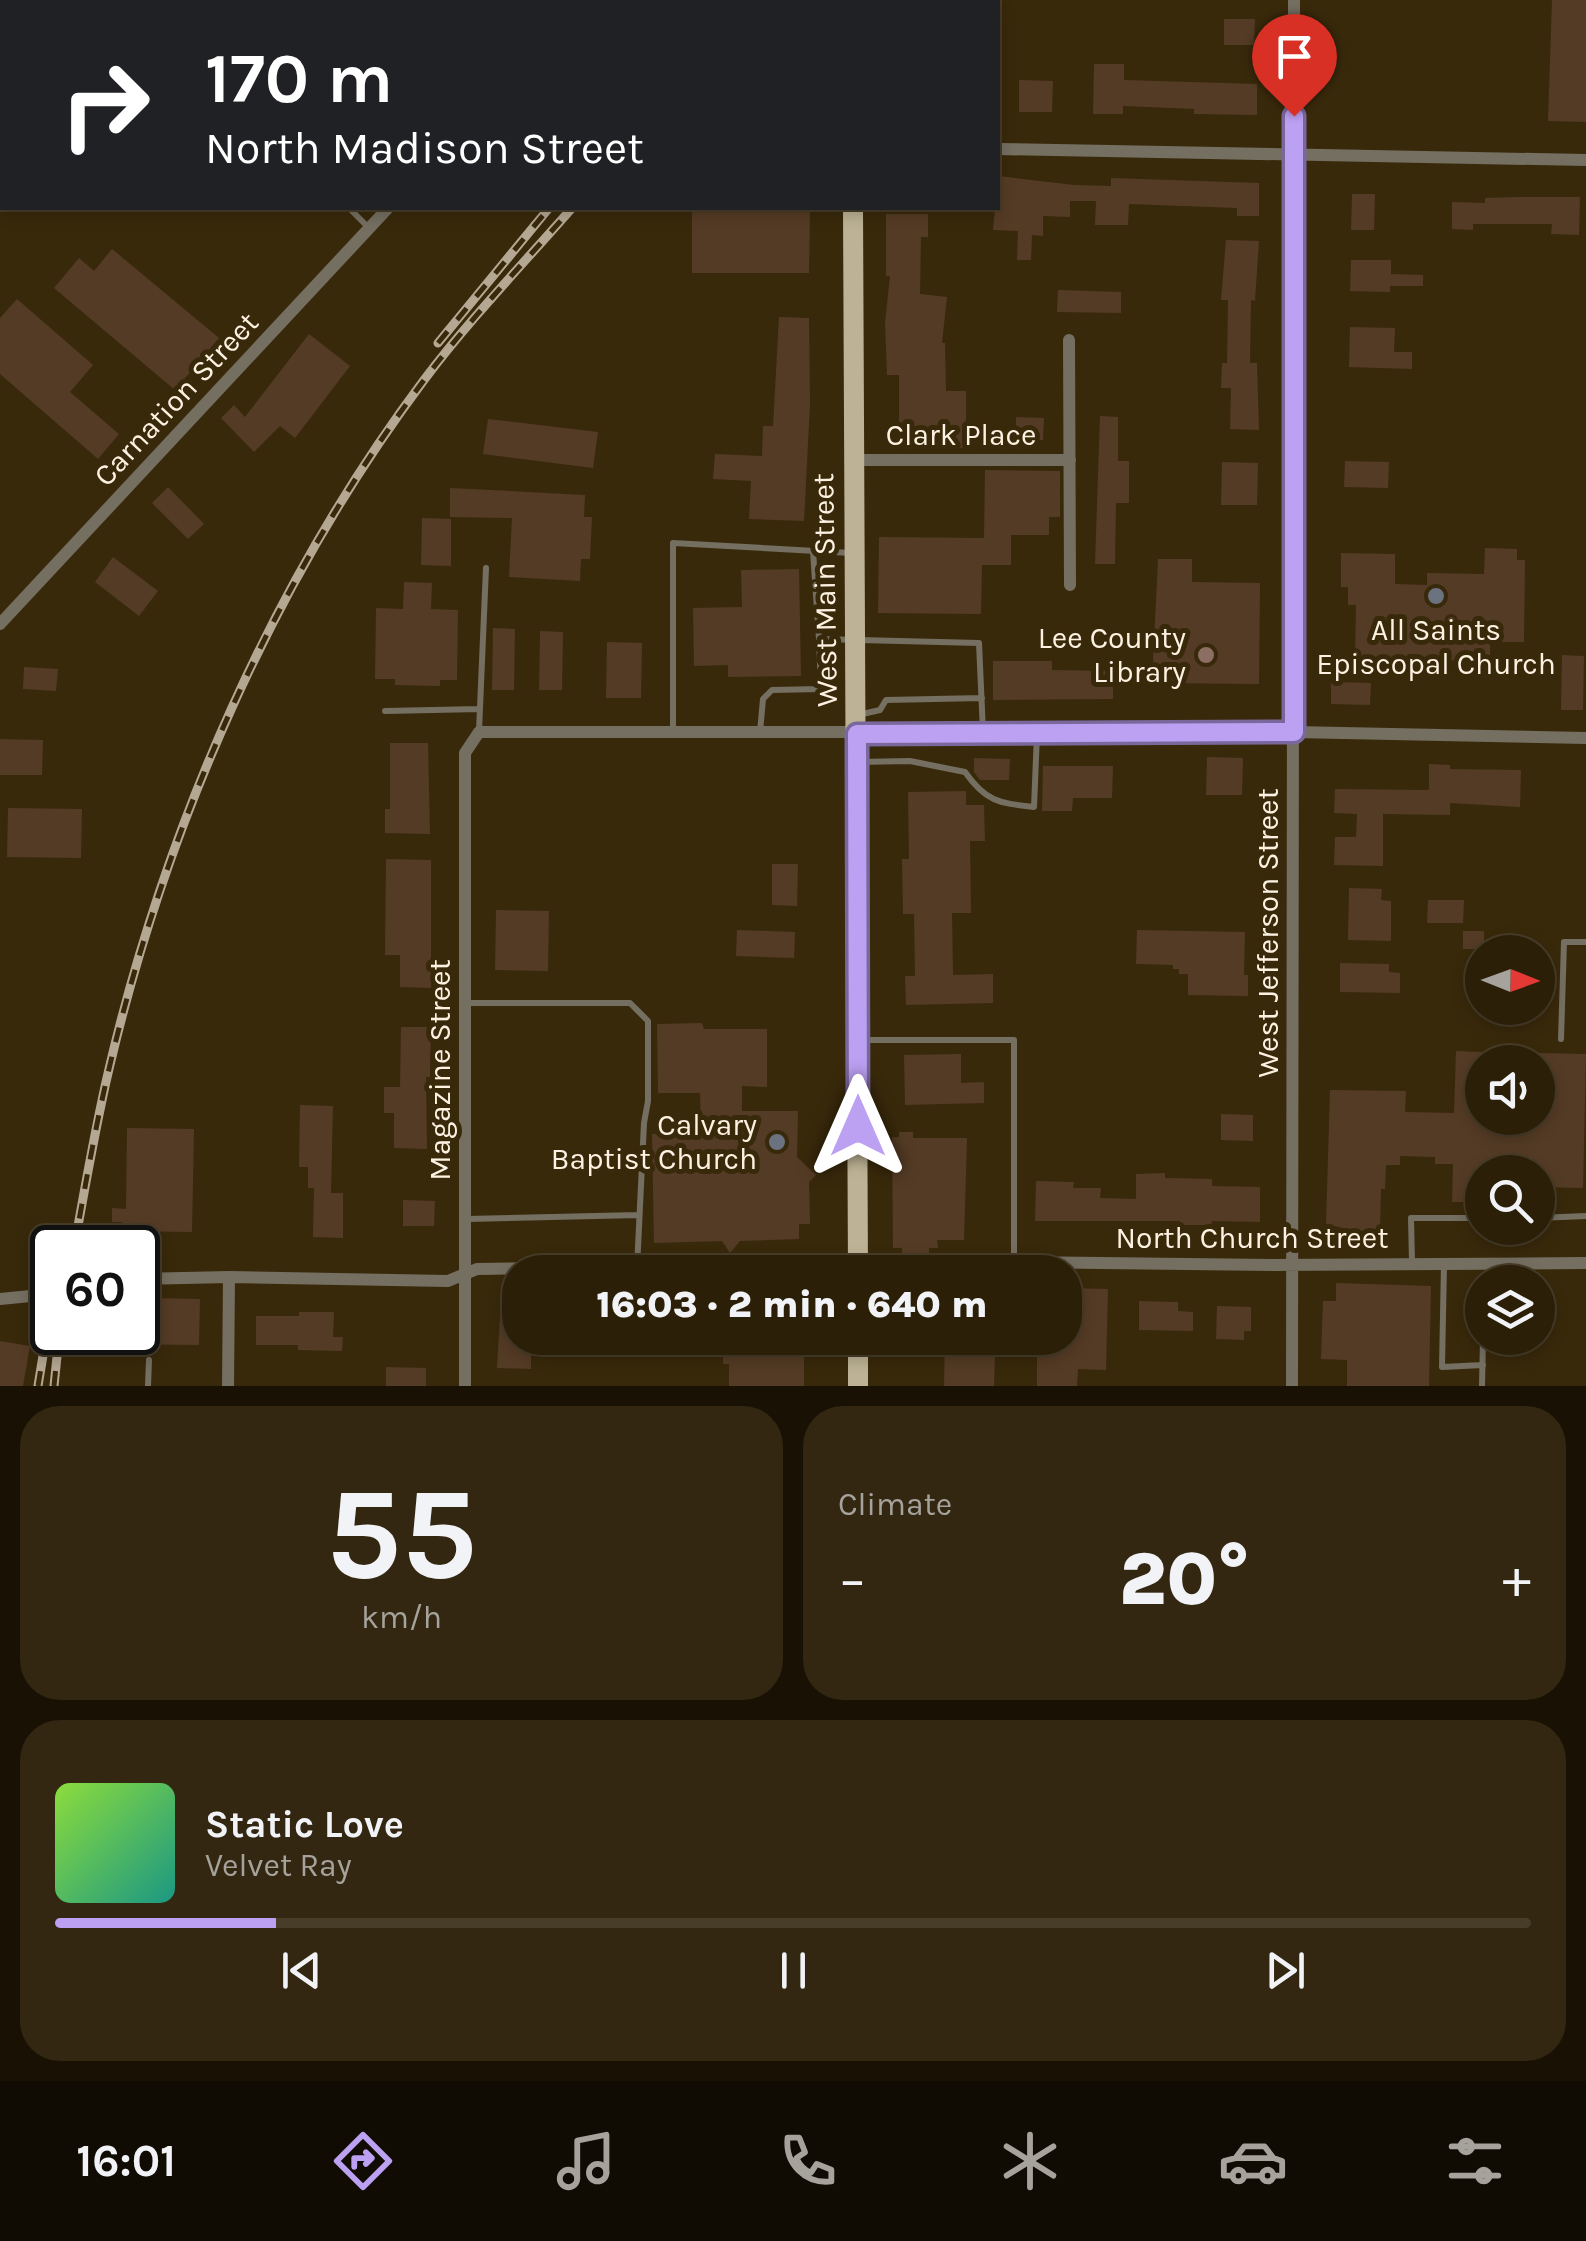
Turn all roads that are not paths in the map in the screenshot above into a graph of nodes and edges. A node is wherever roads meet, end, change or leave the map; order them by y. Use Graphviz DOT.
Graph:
graph roads {
  1 [pos="1294,0"];
  2 [pos="1000,149"];
  3 [pos="1294,155"];
  4 [pos="1586,160"];
  5 [pos="351,210"];
  6 [pos="386,210"];
  7 [pos="853,210"];
  8 [pos="370,230"];
  9 [pos="1069,340"];
  10 [pos="853,460"];
  11 [pos="1070,460"];
  12 [pos="813,551"];
  13 [pos="854,553"];
  14 [pos="486,568"];
  15 [pos="1070,585"];
  16 [pos="0,624"];
  17 [pos="820,639"];
  18 [pos="855,640"];
  19 [pos="982,698"];
  20 [pos="480,709"];
  21 [pos="385,711"];
  22 [pos="857,725"];
  23 [pos="479,732"];
  24 [pos="1294,732"];
  25 [pos="673,733"];
  26 [pos="1036,733"];
  27 [pos="760,734"];
  28 [pos="982,734"];
  29 [pos="1586,738"];
  30 [pos="857,762"];
  31 [pos="1586,942"];
  32 [pos="465,1003"];
  33 [pos="1561,1039"];
  34 [pos="859,1040"];
  35 [pos="640,1216"];
  36 [pos="1586,1216"];
  37 [pos="1555,1217"];
  38 [pos="1465,1218"];
  39 [pos="466,1219"];
  40 [pos="638,1255"];
  41 [pos="858,1255"];
  42 [pos="1014,1255"];
  43 [pos="1412,1262"];
  44 [pos="1444,1262"];
  45 [pos="1526,1262"];
  46 [pos="1082,1263"];
  47 [pos="1586,1263"];
  48 [pos="1292,1265"];
  49 [pos="1526,1265"];
  50 [pos="502,1269"];
  51 [pos="464,1274"];
  52 [pos="229,1276"];
  53 [pos="160,1278"];
  54 [pos="30,1296"];
  55 [pos="0,1299"];
  56 [pos="858,1355"];
  57 [pos="1483,1355"];
  58 [pos="150,1360"];
  59 [pos="1483,1366"];
  60 [pos="148,1386"];
  61 [pos="228,1386"];
  62 [pos="465,1386"];
  63 [pos="858,1386"];
  64 [pos="1292,1386"];
  65 [pos="1482,1386"];
  1 -- 3 [label="street, West Jefferson Street"];
  2 -- 3 [label="street"];
  3 -- 4 [label="street"];
  3 -- 24 [label="street, West Jefferson Street"];
  5 -- 8 [label="lane"];
  6 -- 8 [label="street, Carnation Street"];
  7 -- 10 [label="main road, West Main Street"];
  8 -- 16 [label="street, Carnation Street"];
  9 -- 11 [label="street, Clark Place"];
  10 -- 11 [label="street, Clark Place"];
  10 -- 13 [label="main road, West Main Street"];
  11 -- 15 [label="street, Clark Place"];
  12 -- 13 [label="lane"];
  12 -- 17 [label="lane"];
  12 -- 25 [label="lane"];
  13 -- 18 [label="main road, West Main Street"];
  14 -- 20 [label="lane"];
  17 -- 18 [label="lane"];
  17 -- 27 [label="lane"];
  18 -- 19 [label="lane"];
  18 -- 22 [label="main road, West Main Street"];
  19 -- 22 [label="lane"];
  19 -- 28 [label="lane"];
  20 -- 21 [label="lane"];
  20 -- 23 [label="lane"];
  22 -- 27 [label="street"];
  22 -- 28 [label="street"];
  22 -- 30 [label="main road, West Main Street"];
  23 -- 25 [label="street"];
  23 -- 32 [label="street, Magazine Street"];
  24 -- 26 [label="street"];
  24 -- 29 [label="street"];
  24 -- 48 [label="street, West Jefferson Street"];
  25 -- 27 [label="street"];
  26 -- 28 [label="street"];
  26 -- 30 [label="lane"];
  30 -- 34 [label="main road, West Main Street"];
  31 -- 33 [label="lane"];
  32 -- 35 [label="lane"];
  32 -- 39 [label="street, Magazine Street"];
  34 -- 41 [label="main road, West Main Street"];
  34 -- 42 [label="lane"];
  35 -- 39 [label="lane"];
  35 -- 40 [label="lane"];
  36 -- 37 [label="lane"];
  38 -- 43 [label="lane"];
  39 -- 51 [label="street, Magazine Street"];
  43 -- 44 [label="street, North Church Street"];
  43 -- 48 [label="street, North Church Street"];
  44 -- 45 [label="street, North Church Street"];
  44 -- 59 [label="lane"];
  45 -- 47 [label="street, North Church Street"];
  45 -- 49 [label="lane"];
  46 -- 48 [label="street, North Church Street"];
  48 -- 64 [label="street, West Jefferson Street"];
  50 -- 51 [label="street, North Church Street"];
  51 -- 52 [label="street, North Church Street"];
  51 -- 62 [label="street, Magazine Street"];
  52 -- 53 [label="street, North Church Street"];
  52 -- 61 [label="street"];
  54 -- 55 [label="street"];
  56 -- 63 [label="main road"];
  57 -- 59 [label="lane"];
  58 -- 60 [label="lane"];
  59 -- 65 [label="lane"];
}
